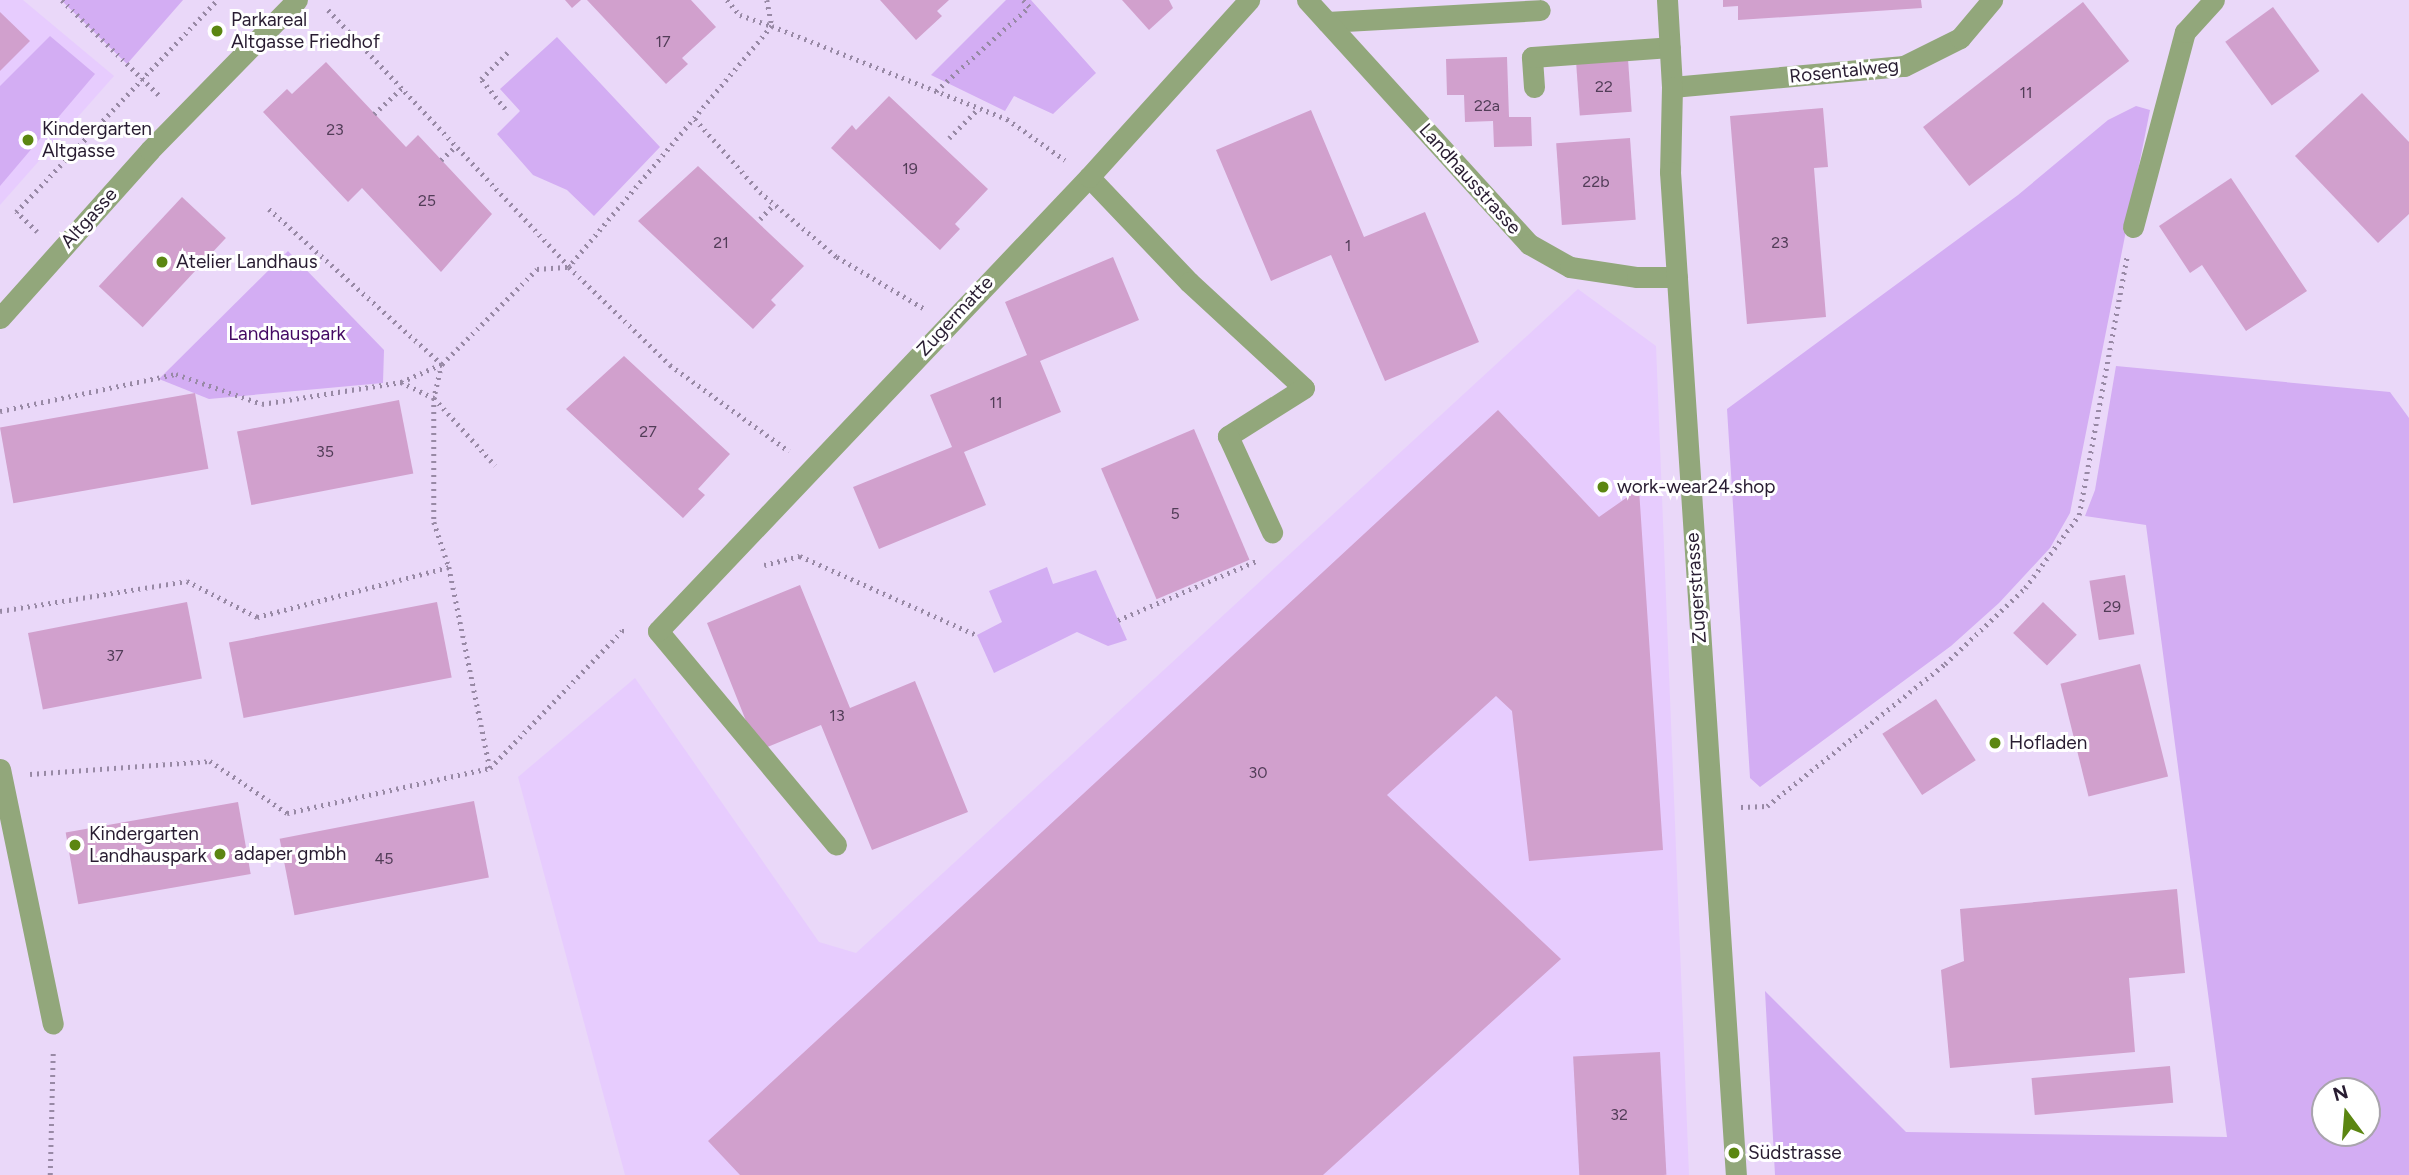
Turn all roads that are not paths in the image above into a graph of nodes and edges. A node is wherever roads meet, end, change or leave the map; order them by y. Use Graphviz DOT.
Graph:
graph roads {
  1 [pos="297,0"];
  2 [pos="1250,0"];
  3 [pos="1307,0"];
  4 [pos="1667,0"];
  5 [pos="1992,0"];
  6 [pos="2214,0"];
  7 [pos="1540,9"];
  8 [pos="1327,22"];
  9 [pos="1670,47"];
  10 [pos="1534,87"];
  11 [pos="1672,87"];
  12 [pos="1088,177"];
  13 [pos="2133,227"];
  14 [pos="1677,277"];
  15 [pos="0,318"];
  16 [pos="1272,532"];
  17 [pos="0,769"];
  18 [pos="836,845"];
  19 [pos="53,1024"];
  20 [pos="1736,1175"];
  1 -- 15 [label="street, Altgasse"];
  2 -- 12 [label="street, Zugermatte"];
  3 -- 8 [label="street, Landhausstrasse"];
  4 -- 9 [label="street, Zugerstrasse"];
  5 -- 11 [label="street, Rosentalweg"];
  6 -- 13 [label="street"];
  7 -- 8 [label="street"];
  8 -- 14 [label="street, Landhausstrasse"];
  9 -- 10 [label="street"];
  9 -- 11 [label="street, Zugerstrasse"];
  11 -- 14 [label="street, Zugerstrasse"];
  12 -- 16 [label="street"];
  12 -- 18 [label="street, Zugermatte"];
  14 -- 20 [label="street, Zugerstrasse"];
  17 -- 19 [label="street"];
}
